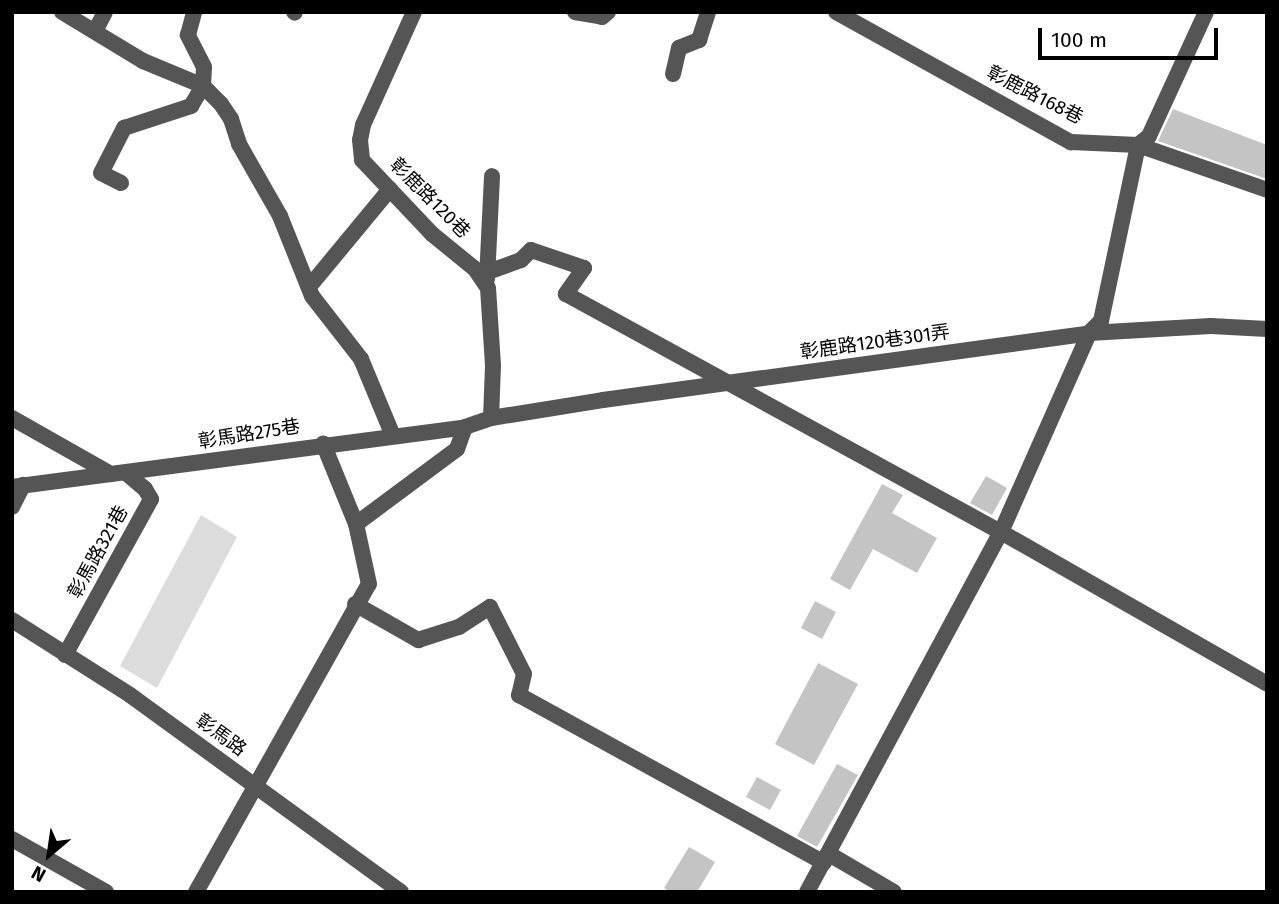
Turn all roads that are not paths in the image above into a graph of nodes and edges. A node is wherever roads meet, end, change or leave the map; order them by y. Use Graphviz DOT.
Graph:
graph roads {
  1 [pos="62,12"];
  2 [pos="105,12"];
  3 [pos="194,12"];
  4 [pos="414,12"];
  5 [pos="575,12"];
  6 [pos="608,12"];
  7 [pos="708,12"];
  8 [pos="836,12"];
  9 [pos="1206,12"];
  10 [pos="95,31"];
  11 [pos="673,74"];
  12 [pos="203,86"];
  13 [pos="1138,145"];
  14 [pos="492,176"];
  15 [pos="121,183"];
  16 [pos="390,189"];
  17 [pos="1267,190"];
  18 [pos="487,279"];
  19 [pos="309,287"];
  20 [pos="1267,329"];
  21 [pos="1089,333"];
  22 [pos="730,384"];
  23 [pos="491,418"];
  24 [pos="14,424"];
  25 [pos="465,427"];
  26 [pos="393,436"];
  27 [pos="323,443"];
  28 [pos="119,474"];
  29 [pos="18,486"];
  30 [pos="12,507"];
  31 [pos="356,524"];
  32 [pos="1001,532"];
  33 [pos="355,604"];
  34 [pos="12,621"];
  35 [pos="65,655"];
  36 [pos="1267,684"];
  37 [pos="254,784"];
  38 [pos="12,839"];
  39 [pos="826,859"];
  40 [pos="106,892"];
  41 [pos="196,892"];
  42 [pos="401,892"];
  43 [pos="807,892"];
  44 [pos="894,892"];
  1 -- 10 [label="street"];
  2 -- 10 [label="street"];
  3 -- 12 [label="street"];
  4 -- 16 [label="street, 彰鹿路120巷"];
  5 -- 6 [label="street"];
  7 -- 11 [label="street"];
  8 -- 13 [label="street, 彰鹿路168巷"];
  9 -- 13 [label="street"];
  10 -- 12 [label="street"];
  12 -- 15 [label="street"];
  12 -- 19 [label="street"];
  13 -- 17 [label="street, 彰鹿路168巷"];
  13 -- 21 [label="street"];
  14 -- 18 [label="street"];
  16 -- 18 [label="street, 彰鹿路120巷"];
  16 -- 19 [label="street"];
  18 -- 22 [label="street"];
  18 -- 23 [label="street"];
  19 -- 26 [label="street"];
  20 -- 21 [label="street, 彰鹿路120巷301弄"];
  21 -- 22 [label="street, 彰鹿路120巷301弄"];
  21 -- 32 [label="street"];
  22 -- 23 [label="street, 彰鹿路120巷301弄"];
  22 -- 32 [label="street"];
  23 -- 25 [label="street, 彰馬路275巷"];
  24 -- 28 [label="street"];
  25 -- 26 [label="street, 彰馬路275巷"];
  25 -- 31 [label="street"];
  26 -- 27 [label="street, 彰馬路275巷"];
  27 -- 28 [label="street, 彰馬路275巷"];
  27 -- 31 [label="street"];
  28 -- 29 [label="street, 彰馬路275巷"];
  28 -- 35 [label="street, 彰馬路321巷"];
  29 -- 30 [label="street"];
  31 -- 33 [label="street"];
  32 -- 36 [label="street"];
  32 -- 39 [label="street"];
  33 -- 37 [label="street"];
  33 -- 39 [label="street"];
  34 -- 35 [label="street, 彰馬路"];
  35 -- 37 [label="street, 彰馬路"];
  37 -- 41 [label="street"];
  37 -- 42 [label="street, 彰馬路"];
  38 -- 40 [label="street"];
  39 -- 43 [label="street"];
  39 -- 44 [label="street"];
}
